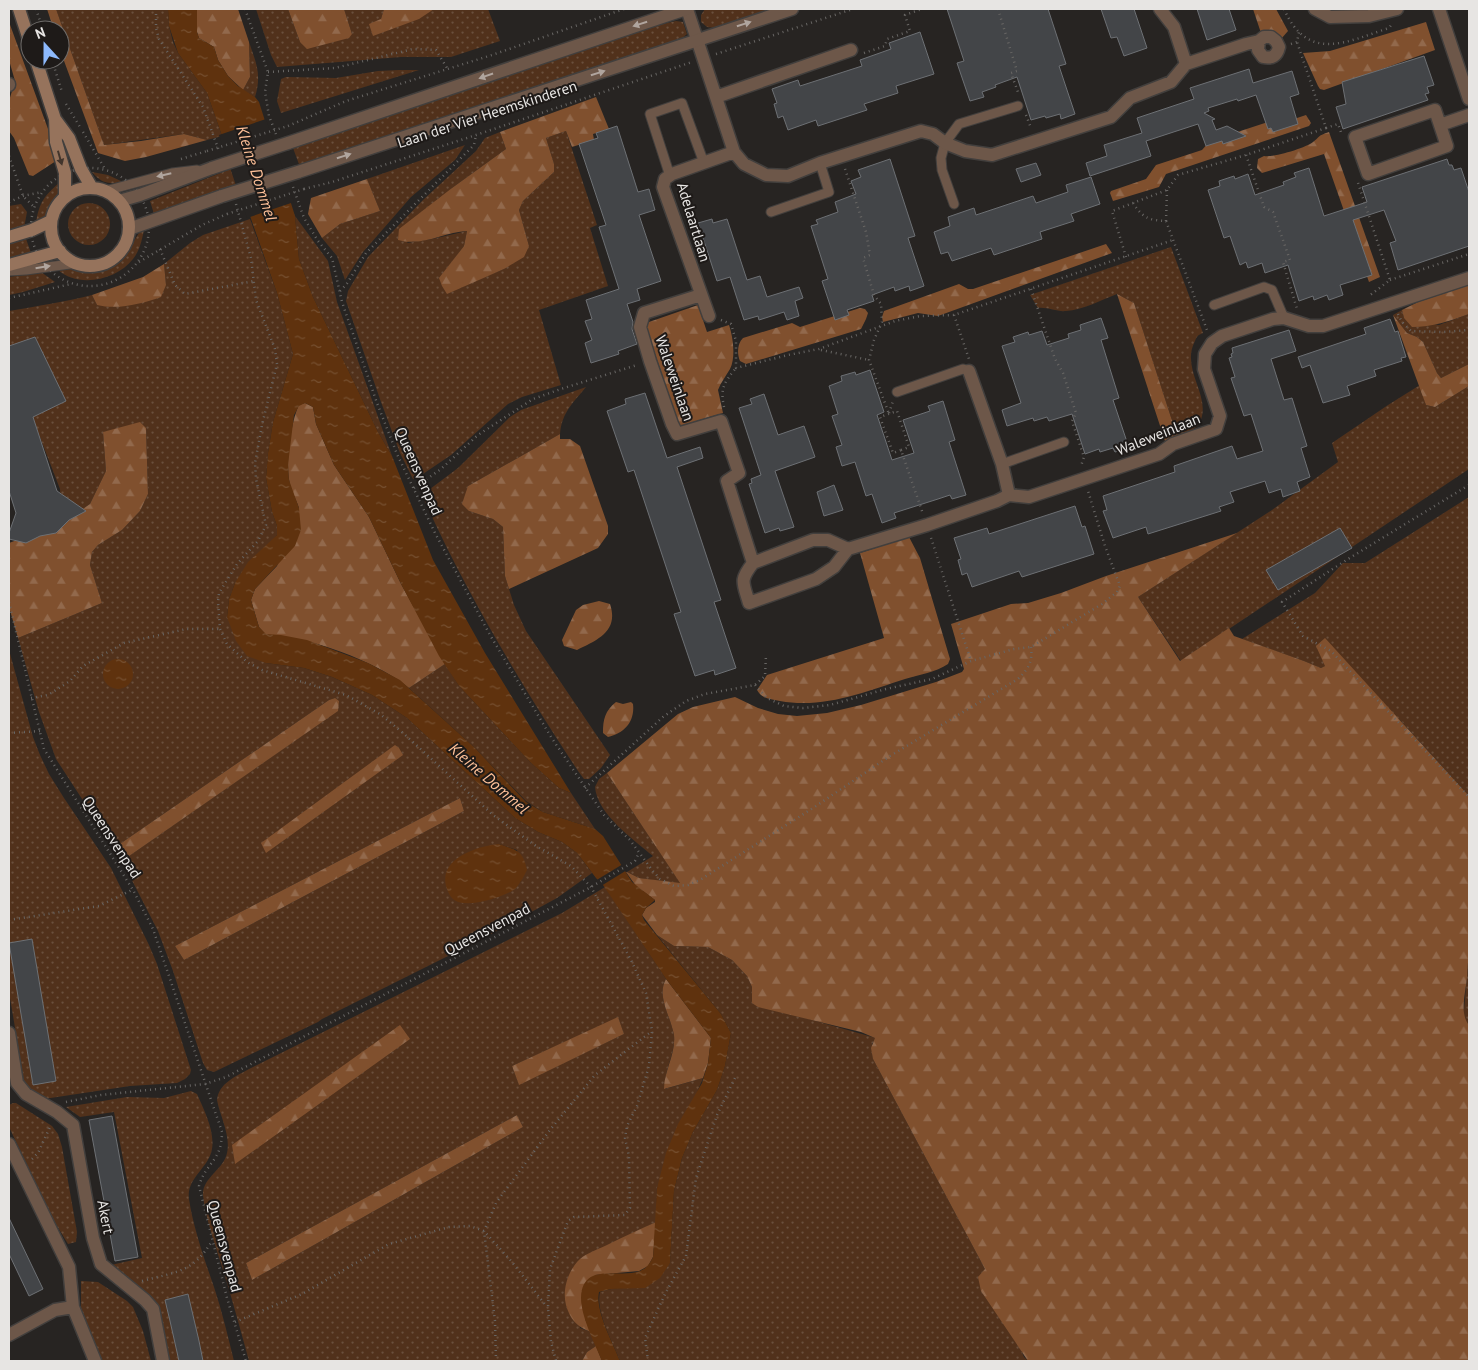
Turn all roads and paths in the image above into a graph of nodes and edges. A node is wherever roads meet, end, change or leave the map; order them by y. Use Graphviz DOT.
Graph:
graph roads {
  1 [pos="156,9"];
  2 [pos="245,9"];
  3 [pos="624,9"];
  4 [pos="687,9"];
  5 [pos="792,9"];
  6 [pos="853,9"];
  7 [pos="922,9"];
  8 [pos="998,9"];
  9 [pos="1160,9"];
  10 [pos="1315,9"];
  11 [pos="1397,9"];
  12 [pos="1439,9"];
  13 [pos="1341,12"];
  14 [pos="698,40"];
  15 [pos="1259,41"];
  16 [pos="1297,42"];
  17 [pos="851,50"];
  18 [pos="704,58"];
  19 [pos="1186,64"];
  20 [pos="447,68"];
  21 [pos="39,70"];
  22 [pos="55,70"];
  23 [pos="268,72"];
  24 [pos="716,97"];
  25 [pos="1469,98"];
  26 [pos="1019,101"];
  27 [pos="1026,113"];
  28 [pos="1469,115"];
  29 [pos="55,119"];
  30 [pos="1440,125"];
  31 [pos="1326,128"];
  32 [pos="276,135"];
  33 [pos="476,135"];
  34 [pos="215,137"];
  35 [pos="1036,141"];
  36 [pos="945,143"];
  37 [pos="1344,143"];
  38 [pos="207,152"];
  39 [pos="734,152"];
  40 [pos="1246,155"];
  41 [pos="9,156"];
  42 [pos="841,157"];
  43 [pos="704,163"];
  44 [pos="820,163"];
  45 [pos="212,168"];
  46 [pos="105,169"];
  47 [pos="295,176"];
  48 [pos="670,176"];
  49 [pos="1357,180"];
  50 [pos="98,189"];
  51 [pos="1167,190"];
  52 [pos="42,192"];
  53 [pos="23,196"];
  54 [pos="65,196"];
  55 [pos="120,201"];
  56 [pos="9,202"];
  57 [pos="1133,202"];
  58 [pos="954,204"];
  59 [pos="34,207"];
  60 [pos="771,212"];
  61 [pos="241,220"];
  62 [pos="51,221"];
  63 [pos="1166,221"];
  64 [pos="129,229"];
  65 [pos="9,237"];
  66 [pos="1173,240"];
  67 [pos="160,250"];
  68 [pos="60,251"];
  69 [pos="1469,254"];
  70 [pos="1126,257"];
  71 [pos="77,263"];
  72 [pos="9,265"];
  73 [pos="9,271"];
  74 [pos="1469,278"];
  75 [pos="1390,280"];
  76 [pos="254,281"];
  77 [pos="1031,289"];
  78 [pos="340,290"];
  79 [pos="701,295"];
  80 [pos="9,298"];
  81 [pos="1390,305"];
  82 [pos="1214,306"];
  83 [pos="954,315"];
  84 [pos="709,316"];
  85 [pos="1289,320"];
  86 [pos="881,327"];
  87 [pos="1469,330"];
  88 [pos="1212,343"];
  89 [pos="819,349"];
  90 [pos="650,360"];
  91 [pos="869,360"];
  92 [pos="736,368"];
  93 [pos="969,371"];
  94 [pos="897,392"];
  95 [pos="888,414"];
  96 [pos="721,421"];
  97 [pos="1064,442"];
  98 [pos="901,450"];
  99 [pos="1002,464"];
  100 [pos="1084,479"];
  101 [pos="1469,485"];
  102 [pos="414,488"];
  103 [pos="1009,495"];
  104 [pos="927,526"];
  105 [pos="848,549"];
  106 [pos="753,563"];
  107 [pos="9,602"];
  108 [pos="220,629"];
  109 [pos="1032,647"];
  110 [pos="766,655"];
  111 [pos="970,661"];
  112 [pos="755,685"];
  113 [pos="32,698"];
  114 [pos="40,731"];
  115 [pos="9,733"];
  116 [pos="585,788"];
  117 [pos="1469,797"];
  118 [pos="639,853"];
  119 [pos="591,887"];
  120 [pos="133,890"];
  121 [pos="9,920"];
  122 [pos="652,1031"];
  123 [pos="9,1033"];
  124 [pos="736,1076"];
  125 [pos="205,1084"];
  126 [pos="13,1085"];
  127 [pos="57,1112"];
  128 [pos="9,1144"];
  129 [pos="14,1167"];
  130 [pos="484,1231"];
  131 [pos="212,1241"];
  132 [pos="132,1290"];
  133 [pos="72,1307"];
  134 [pos="548,1308"];
  135 [pos="235,1322"];
  136 [pos="9,1335"];
  137 [pos="95,1361"];
  138 [pos="163,1361"];
  139 [pos="246,1361"];
  140 [pos="496,1361"];
  141 [pos="556,1361"];
  142 [pos="648,1361"];
  1 -- 34 [label="path"];
  2 -- 23 [label="path"];
  3 -- 20 [label="path"];
  4 -- 14 [label="street"];
  4 -- 45 [label="street, one-way, bridge"];
  14 -- 5 [label="street, Laan der Vier Heemskinderen, one-way"];
  6 -- 18 [label="path, Laan der Vier Heemskinderen"];
  7 -- 17 [label="path"];
  8 -- 26 [label="path"];
  9 -- 19 [label="street"];
  10 -- 13 [label="street"];
  11 -- 13 [label="street"];
  12 -- 25 [label="street"];
  14 -- 18 [label="street"];
  47 -- 14 [label="street, Laan der Vier Heemskinderen, one-way"];
  15 -- 19 [label="street"];
  16 -- 31 [label="path"];
  17 -- 24 [label="street"];
  18 -- 24 [label="street"];
  18 -- 33 [label="path, Laan der Vier Heemskinderen"];
  19 -- 35 [label="street"];
  20 -- 23 [label="path"];
  20 -- 38 [label="path, bridge"];
  21 -- 29 [label="main road"];
  22 -- 46 [label="path"];
  23 -- 32 [label="path"];
  24 -- 39 [label="street"];
  26 -- 36 [label="lane"];
  27 -- 35 [label="path"];
  28 -- 30 [label="street"];
  29 -- 50 [label="main road"];
  29 -- 54 [label="main road, one-way"];
  30 -- 30 [label="street"];
  31 -- 37 [label="path"];
  31 -- 40 [label="path"];
  33 -- 67 [label="path, Laan der Vier Heemskinderen, bridge"];
  33 -- 78 [label="path"];
  35 -- 36 [label="street"];
  36 -- 42 [label="street"];
  36 -- 58 [label="lane"];
  39 -- 43 [label="street, Adelaartlaan"];
  39 -- 44 [label="street"];
  40 -- 51 [label="path"];
  40 -- 85 [label="path"];
  41 -- 53 [label="path"];
  42 -- 44 [label="street"];
  42 -- 86 [label="path"];
  43 -- 48 [label="street, Adelaartlaan"];
  43 -- 48 [label="lane"];
  44 -- 60 [label="lane"];
  45 -- 50 [label="lane, one-way"];
  45 -- 55 [label="street"];
  47 -- 64 [label="street, Laan der Vier Heemskinderen, bridge"];
  47 -- 78 [label="path, Queensvenpad"];
  48 -- 79 [label="street, Adelaartlaan"];
  49 -- 75 [label="path"];
  50 -- 54 [label="main road"];
  50 -- 55 [label="main road"];
  51 -- 57 [label="path"];
  51 -- 63 [label="path"];
  52 -- 53 [label="path"];
  53 -- 56 [label="path"];
  53 -- 59 [label="path"];
  54 -- 62 [label="main road"];
  55 -- 64 [label="main road"];
  57 -- 63 [label="path"];
  57 -- 70 [label="path"];
  61 -- 76 [label="path"];
  62 -- 65 [label="main road"];
  62 -- 68 [label="main road"];
  63 -- 66 [label="path"];
  64 -- 71 [label="main road"];
  66 -- 70 [label="path"];
  66 -- 88 [label="path"];
  67 -- 76 [label="path"];
  67 -- 80 [label="path, Laan der Vier Heemskinderen"];
  68 -- 71 [label="main road"];
  68 -- 72 [label="main road"];
  69 -- 75 [label="path"];
  70 -- 77 [label="path"];
  73 -- 71 [label="lane, one-way"];
  74 -- 81 [label="street"];
  75 -- 81 [label="path"];
  76 -- 108 [label="path"];
  77 -- 83 [label="path"];
  77 -- 100 [label="path"];
  78 -- 102 [label="path, Queensvenpad"];
  79 -- 84 [label="street, Adelaartlaan"];
  79 -- 90 [label="street, Waleweinlaan"];
  81 -- 85 [label="street"];
  81 -- 87 [label="path"];
  82 -- 85 [label="lane"];
  83 -- 86 [label="path"];
  83 -- 93 [label="path"];
  84 -- 92 [label="path"];
  85 -- 88 [label="street"];
  86 -- 89 [label="path"];
  86 -- 91 [label="path"];
  88 -- 100 [label="street, Waleweinlaan"];
  89 -- 91 [label="path"];
  89 -- 92 [label="path"];
  90 -- 96 [label="street, Waleweinlaan"];
  90 -- 102 [label="path"];
  91 -- 95 [label="path"];
  92 -- 96 [label="path"];
  93 -- 94 [label="lane"];
  93 -- 99 [label="street"];
  95 -- 98 [label="path"];
  95 -- 98 [label="path"];
  96 -- 106 [label="street"];
  97 -- 99 [label="lane"];
  98 -- 104 [label="path"];
  99 -- 103 [label="street"];
  100 -- 103 [label="street, Waleweinlaan"];
  100 -- 109 [label="path"];
  101 -- 117 [label="path"];
  102 -- 116 [label="path, Queensvenpad"];
  103 -- 104 [label="street, Waleweinlaan"];
  104 -- 105 [label="street, Waleweinlaan"];
  104 -- 111 [label="path"];
  105 -- 106 [label="street"];
  105 -- 106 [label="street"];
  107 -- 113 [label="path, Queensvenpad"];
  108 -- 113 [label="path"];
  108 -- 119 [label="path"];
  109 -- 111 [label="path"];
  109 -- 118 [label="path, Queensvenpad"];
  110 -- 112 [label="path"];
  111 -- 112 [label="path"];
  112 -- 116 [label="path"];
  113 -- 114 [label="path, Queensvenpad"];
  114 -- 115 [label="path"];
  114 -- 120 [label="path, Queensvenpad"];
  116 -- 118 [label="path, Queensvenpad"];
  118 -- 119 [label="path, Queensvenpad"];
  119 -- 122 [label="path"];
  119 -- 125 [label="path, Queensvenpad"];
  120 -- 121 [label="path"];
  120 -- 125 [label="path, Queensvenpad"];
  122 -- 130 [label="path"];
  122 -- 134 [label="path"];
  123 -- 126 [label="street, Akert"];
  124 -- 142 [label="path"];
  125 -- 127 [label="path"];
  125 -- 131 [label="path, Queensvenpad"];
  126 -- 127 [label="street, Akert"];
  127 -- 129 [label="path"];
  127 -- 132 [label="street, Akert"];
  128 -- 129 [label="street"];
  129 -- 133 [label="street"];
  130 -- 134 [label="path"];
  130 -- 135 [label="path"];
  130 -- 140 [label="path"];
  131 -- 132 [label="path"];
  131 -- 135 [label="path, Queensvenpad"];
  132 -- 138 [label="street, Akert"];
  133 -- 136 [label="street"];
  133 -- 137 [label="street"];
  134 -- 141 [label="path"];
  135 -- 139 [label="path, Queensvenpad"];
}
